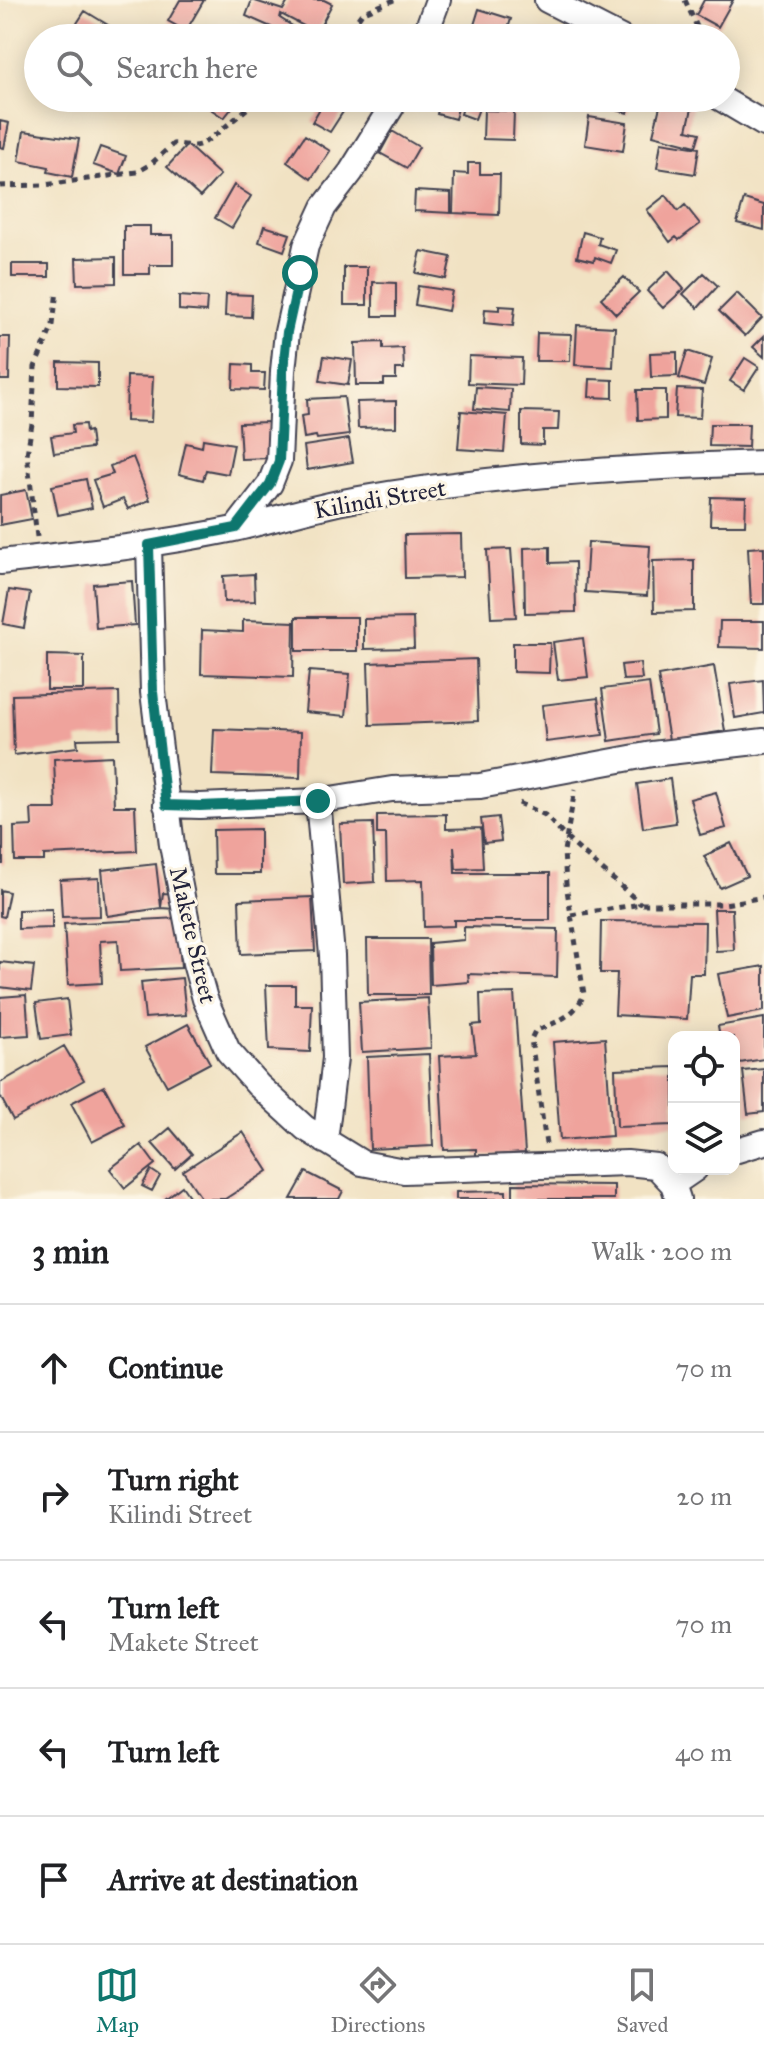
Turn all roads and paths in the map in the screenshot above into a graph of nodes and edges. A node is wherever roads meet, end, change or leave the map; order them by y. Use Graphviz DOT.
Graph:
graph roads {
  1 [pos="394,0"];
  2 [pos="438,0"];
  3 [pos="547,0"];
  4 [pos="685,0"];
  5 [pos="354,24"];
  6 [pos="429,24"];
  7 [pos="594,24"];
  8 [pos="696,24"];
  9 [pos="740,110"];
  10 [pos="240,112"];
  11 [pos="388,112"];
  12 [pos="764,124"];
  13 [pos="0,186"];
  14 [pos="57,290"];
  15 [pos="764,463"];
  16 [pos="236,528"];
  17 [pos="149,545"];
  18 [pos="40,558"];
  19 [pos="0,562"];
  20 [pos="754,742"];
  21 [pos="764,762"];
  22 [pos="579,767"];
  23 [pos="318,801"];
  24 [pos="166,805"];
  25 [pos="566,838"];
  26 [pos="764,897"];
  27 [pos="641,904"];
  28 [pos="571,915"];
  29 [pos="325,1141"];
  30 [pos="764,1142"];
  31 [pos="740,1149"];
  32 [pos="548,1165"];
  33 [pos="690,1175"];
  34 [pos="676,1191"];
  1 -- 5 [label="path"];
  2 -- 6 [label="street"];
  3 -- 7 [label="street"];
  4 -- 8 [label="path"];
  9 -- 12 [label="street"];
  10 -- 13 [label="path"];
  11 -- 16 [label="street"];
  14 -- 18 [label="path"];
  15 -- 16 [label="street, Kilindi Street"];
  16 -- 17 [label="street, Kilindi Street"];
  17 -- 18 [label="street, Kilindi Street"];
  17 -- 24 [label="street, Makete Street"];
  18 -- 19 [label="street, Kilindi Street"];
  20 -- 21 [label="street"];
  20 -- 22 [label="street"];
  22 -- 23 [label="street"];
  22 -- 25 [label="path"];
  23 -- 24 [label="street"];
  23 -- 29 [label="street"];
  24 -- 29 [label="street, Makete Street"];
  25 -- 27 [label="path"];
  25 -- 28 [label="path"];
  26 -- 27 [label="path"];
  27 -- 28 [label="path"];
  28 -- 32 [label="path"];
  29 -- 32 [label="street, Makete Street"];
  30 -- 31 [label="street"];
  32 -- 34 [label="street, Makete Street"];
  33 -- 34 [label="street"];
}
